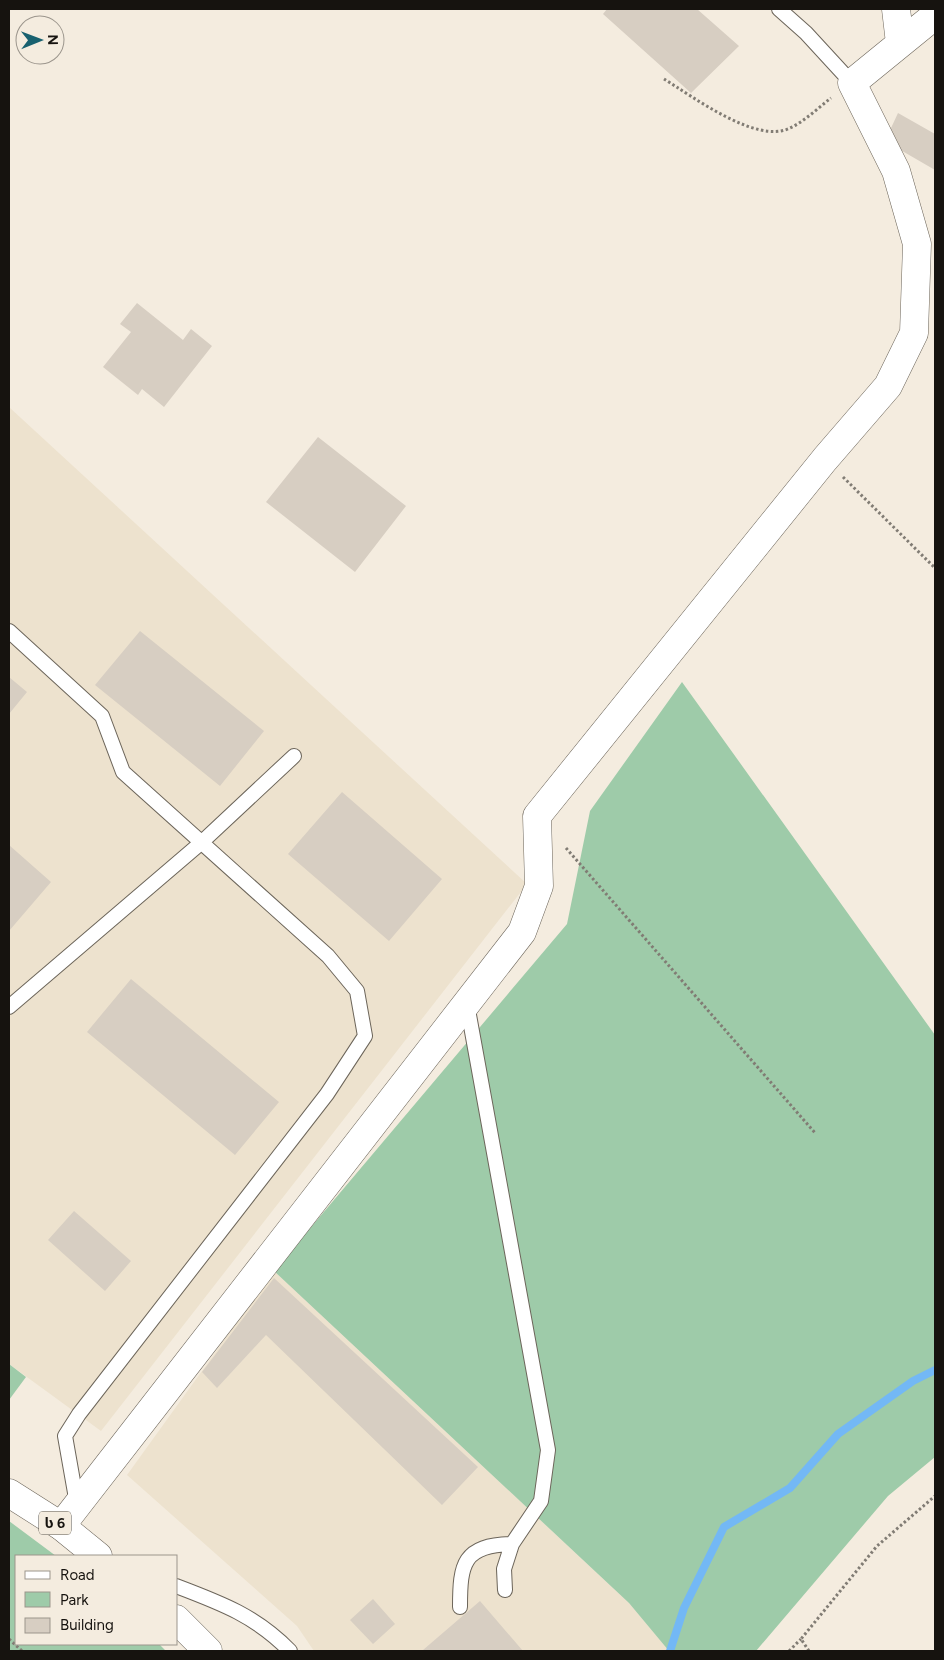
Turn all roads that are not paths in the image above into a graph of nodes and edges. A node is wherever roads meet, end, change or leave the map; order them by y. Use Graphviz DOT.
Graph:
graph roads {
  1 [pos="779,9"];
  2 [pos="896,9"];
  3 [pos="935,18"];
  4 [pos="900,43"];
  5 [pos="852,83"];
  6 [pos="9,631"];
  7 [pos="294,756"];
  8 [pos="202,842"];
  9 [pos="466,1004"];
  10 [pos="9,1007"];
  11 [pos="9,1493"];
  12 [pos="77,1504"];
  13 [pos="61,1526"];
  14 [pos="512,1544"];
  15 [pos="97,1555"];
  16 [pos="178,1587"];
  17 [pos="505,1590"];
  18 [pos="460,1607"];
  19 [pos="178,1621"];
  20 [pos="208,1651"];
  21 [pos="290,1651"];
  1 -- 5 [label="lane"];
  2 -- 4 [label="main road"];
  3 -- 4 [label="main road"];
  4 -- 5 [label="main road"];
  5 -- 9 [label="main road"];
  6 -- 8 [label="lane"];
  7 -- 8 [label="lane"];
  8 -- 10 [label="lane"];
  8 -- 12 [label="lane"];
  9 -- 12 [label="main road"];
  9 -- 14 [label="lane"];
  11 -- 13 [label="main road, ს 6"];
  12 -- 13 [label="main road"];
  13 -- 15 [label="main road, ს 6"];
  14 -- 17 [label="lane"];
  14 -- 18 [label="lane"];
  16 -- 21 [label="lane"];
  19 -- 20 [label="main road"];
}
